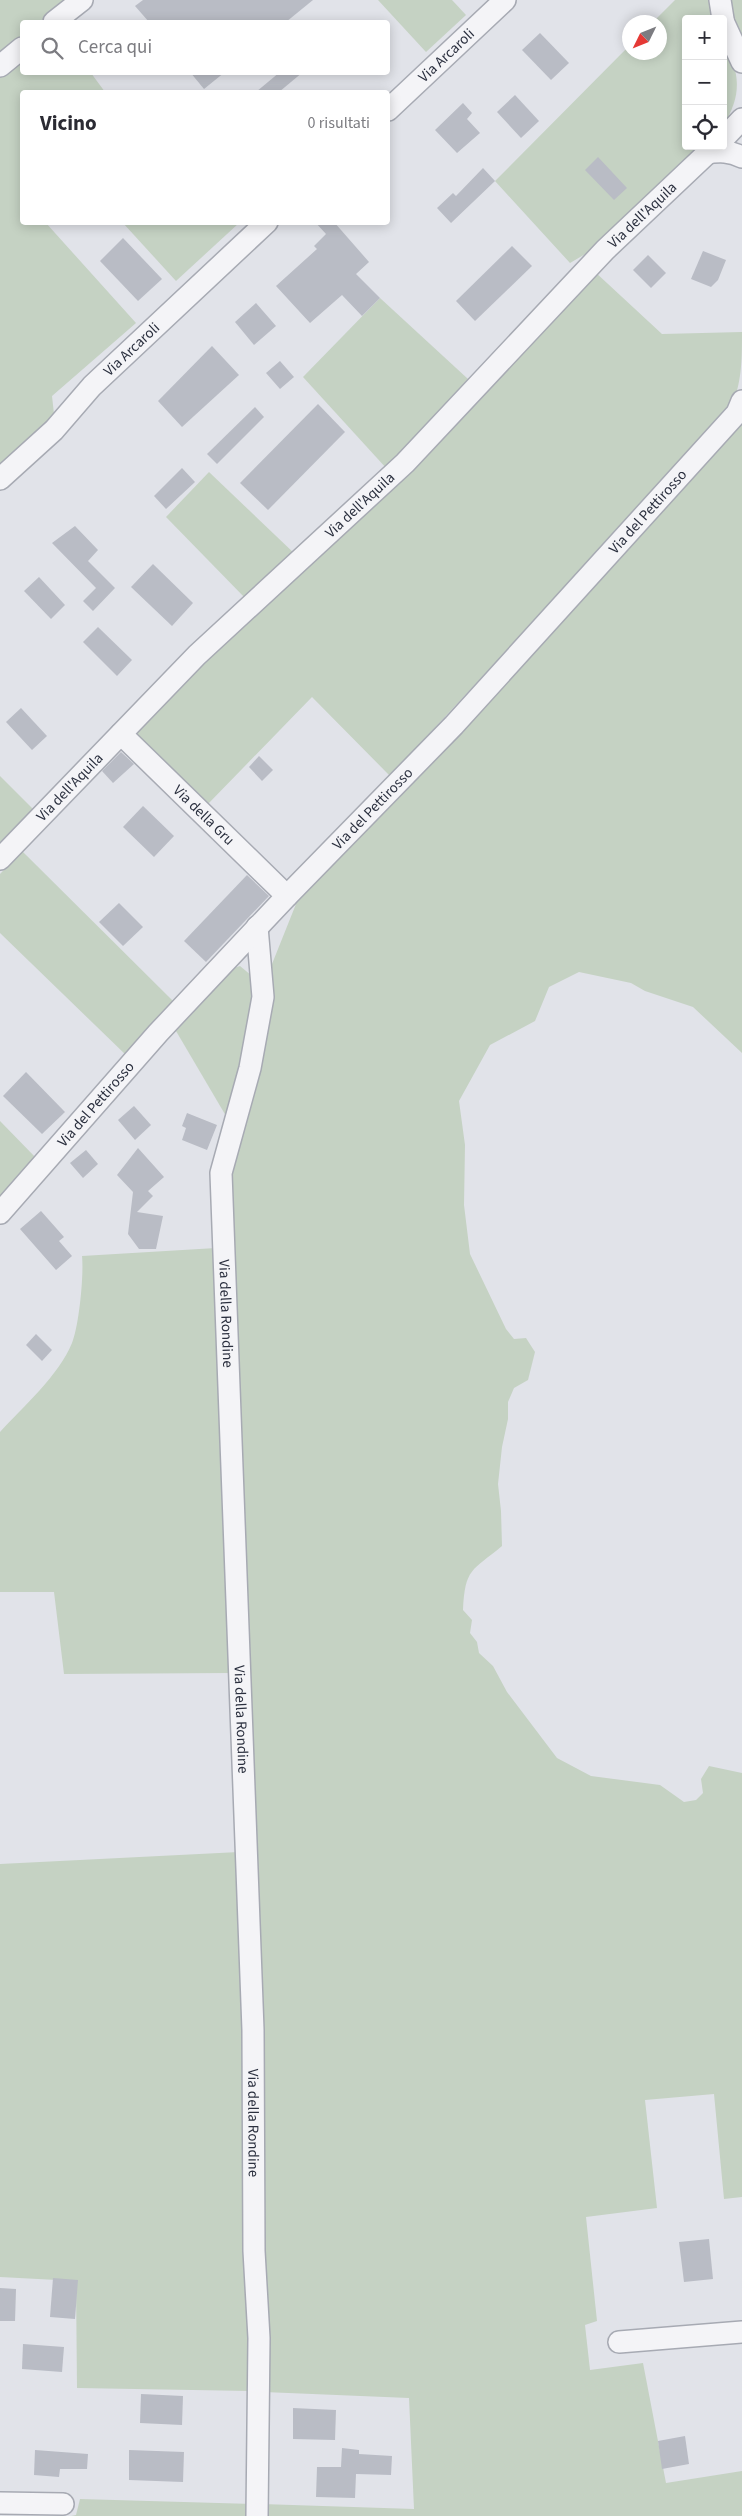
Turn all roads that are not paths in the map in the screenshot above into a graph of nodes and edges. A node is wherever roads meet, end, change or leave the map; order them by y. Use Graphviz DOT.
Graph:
graph roads {
  1 [pos="82,0"];
  2 [pos="505,0"];
  3 [pos="720,0"];
  4 [pos="722,15"];
  5 [pos="57,20"];
  6 [pos="727,29"];
  7 [pos="20,50"];
  8 [pos="742,62"];
  9 [pos="0,66"];
  10 [pos="390,108"];
  11 [pos="742,119"];
  12 [pos="727,136"];
  13 [pos="711,150"];
  14 [pos="742,157"];
  15 [pos="264,225"];
  16 [pos="742,401"];
  17 [pos="0,479"];
  18 [pos="121,734"];
  19 [pos="0,859"];
  20 [pos="287,896"];
  21 [pos="258,927"];
  22 [pos="0,1213"];
  23 [pos="742,2332"];
  24 [pos="619,2342"];
  25 [pos="0,2503"];
  26 [pos="63,2504"];
  27 [pos="258,2516"];
  1 -- 5 [label="street"];
  2 -- 10 [label="street, Via Arcaroli"];
  3 -- 4 [label="street"];
  6 -- 8 [label="street"];
  7 -- 9 [label="street"];
  11 -- 12 [label="street"];
  13 -- 14 [label="street"];
  13 -- 18 [label="street, Via dell'Aquila"];
  15 -- 17 [label="street, Via Arcaroli"];
  16 -- 20 [label="street, Via del Pettirosso"];
  18 -- 19 [label="street, Via dell'Aquila"];
  18 -- 20 [label="street, Via della Gru"];
  20 -- 21 [label="street, Via del Pettirosso"];
  21 -- 22 [label="street, Via del Pettirosso"];
  21 -- 27 [label="street, Via della Rondine"];
  23 -- 24 [label="street"];
  25 -- 26 [label="street"];
}
